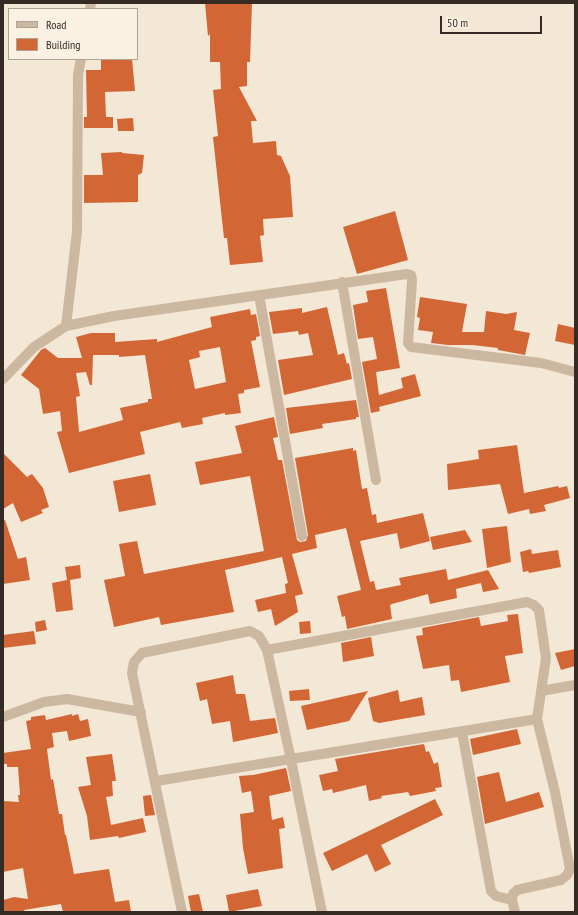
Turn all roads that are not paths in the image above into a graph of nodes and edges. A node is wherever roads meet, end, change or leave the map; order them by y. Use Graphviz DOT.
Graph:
graph roads {
  1 [pos="81,60"];
  2 [pos="342,282"];
  3 [pos="259,295"];
  4 [pos="66,326"];
  5 [pos="575,372"];
  6 [pos="3,379"];
  7 [pos="376,480"];
  8 [pos="302,536"];
  9 [pos="267,650"];
  10 [pos="575,685"];
  11 [pos="541,691"];
  12 [pos="141,712"];
  13 [pos="3,717"];
  14 [pos="537,719"];
  15 [pos="462,732"];
  16 [pos="291,760"];
  17 [pos="156,781"];
  18 [pos="512,900"];
  19 [pos="182,912"];
  20 [pos="322,912"];
  21 [pos="515,912"];
  1 -- 4 [label="street"];
  2 -- 3 [label="street"];
  2 -- 5 [label="street"];
  2 -- 7 [label="street"];
  3 -- 4 [label="street"];
  3 -- 8 [label="street"];
  4 -- 6 [label="street"];
  9 -- 11 [label="street"];
  9 -- 12 [label="street"];
  9 -- 16 [label="street"];
  10 -- 11 [label="street"];
  11 -- 14 [label="street"];
  12 -- 13 [label="street"];
  12 -- 17 [label="street"];
  14 -- 15 [label="street"];
  14 -- 18 [label="street"];
  15 -- 16 [label="street"];
  15 -- 18 [label="street"];
  16 -- 17 [label="street"];
  16 -- 20 [label="street"];
  17 -- 19 [label="street"];
  18 -- 21 [label="street"];
}
